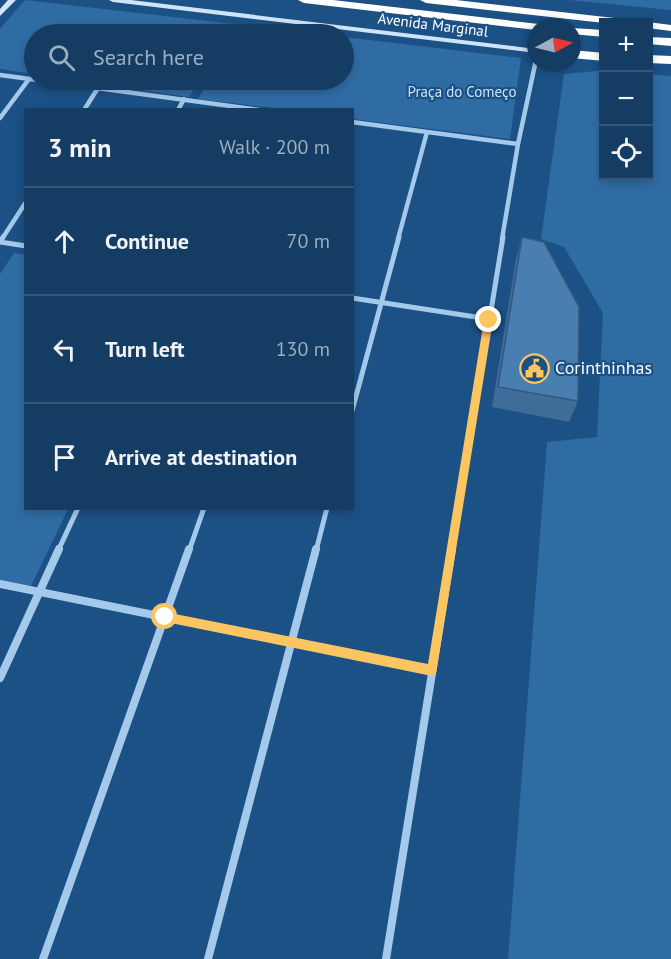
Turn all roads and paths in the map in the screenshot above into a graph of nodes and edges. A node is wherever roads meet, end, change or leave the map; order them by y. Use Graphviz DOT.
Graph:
graph roads {
  1 [pos="12,0"];
  2 [pos="113,0"];
  3 [pos="304,0"];
  4 [pos="426,0"];
  5 [pos="0,14"];
  6 [pos="599,19"];
  7 [pos="312,24"];
  8 [pos="527,26"];
  9 [pos="653,26"];
  10 [pos="671,28"];
  11 [pos="354,29"];
  12 [pos="581,32"];
  13 [pos="599,34"];
  14 [pos="653,40"];
  15 [pos="671,42"];
  16 [pos="527,50"];
  17 [pos="581,55"];
  18 [pos="599,57"];
  19 [pos="653,59"];
  20 [pos="671,60"];
  21 [pos="533,72"];
  22 [pos="0,75"];
  23 [pos="24,78"];
  24 [pos="24,85"];
  25 [pos="97,90"];
  26 [pos="114,90"];
  27 [pos="184,99"];
  28 [pos="85,108"];
  29 [pos="179,108"];
  30 [pos="246,108"];
  31 [pos="0,118"];
  32 [pos="354,122"];
  33 [pos="427,132"];
  34 [pos="518,144"];
  35 [pos="24,205"];
  36 [pos="0,242"];
  37 [pos="24,246"];
  38 [pos="354,298"];
  39 [pos="381,302"];
  40 [pos="489,320"];
  41 [pos="354,403"];
  42 [pos="77,510"];
  43 [pos="203,510"];
  44 [pos="326,510"];
  45 [pos="0,584"];
  46 [pos="39,592"];
  47 [pos="165,617"];
  48 [pos="291,642"];
  49 [pos="432,671"];
  50 [pos="0,678"];
  51 [pos="43,959"];
  52 [pos="208,959"];
  53 [pos="386,959"];
  1 -- 5 [label="main road"];
  2 -- 7 [label="main road, Avenida Marginal"];
  3 -- 8 [label="highway"];
  4 -- 6 [label="highway"];
  9 -- 10 [label="highway"];
  11 -- 16 [label="main road, Avenida Marginal"];
  12 -- 13 [label="highway"];
  14 -- 15 [label="highway"];
  17 -- 18 [label="highway"];
  19 -- 20 [label="highway"];
  21 -- 34 [label="street"];
  22 -- 23 [label="street"];
  24 -- 31 [label="street"];
  25 -- 28 [label="street"];
  26 -- 27 [label="street"];
  27 -- 29 [label="street"];
  27 -- 30 [label="street"];
  32 -- 33 [label="street"];
  33 -- 34 [label="street"];
  33 -- 39 [label="street"];
  34 -- 40 [label="street"];
  35 -- 36 [label="street"];
  36 -- 37 [label="street"];
  38 -- 39 [label="street"];
  39 -- 40 [label="street"];
  39 -- 41 [label="street"];
  40 -- 49 [label="street"];
  42 -- 46 [label="street"];
  43 -- 47 [label="street"];
  44 -- 48 [label="street"];
  45 -- 46 [label="street"];
  46 -- 47 [label="street"];
  46 -- 50 [label="street"];
  47 -- 48 [label="street"];
  47 -- 51 [label="street"];
  48 -- 49 [label="street"];
  48 -- 52 [label="street"];
  49 -- 53 [label="street"];
}
